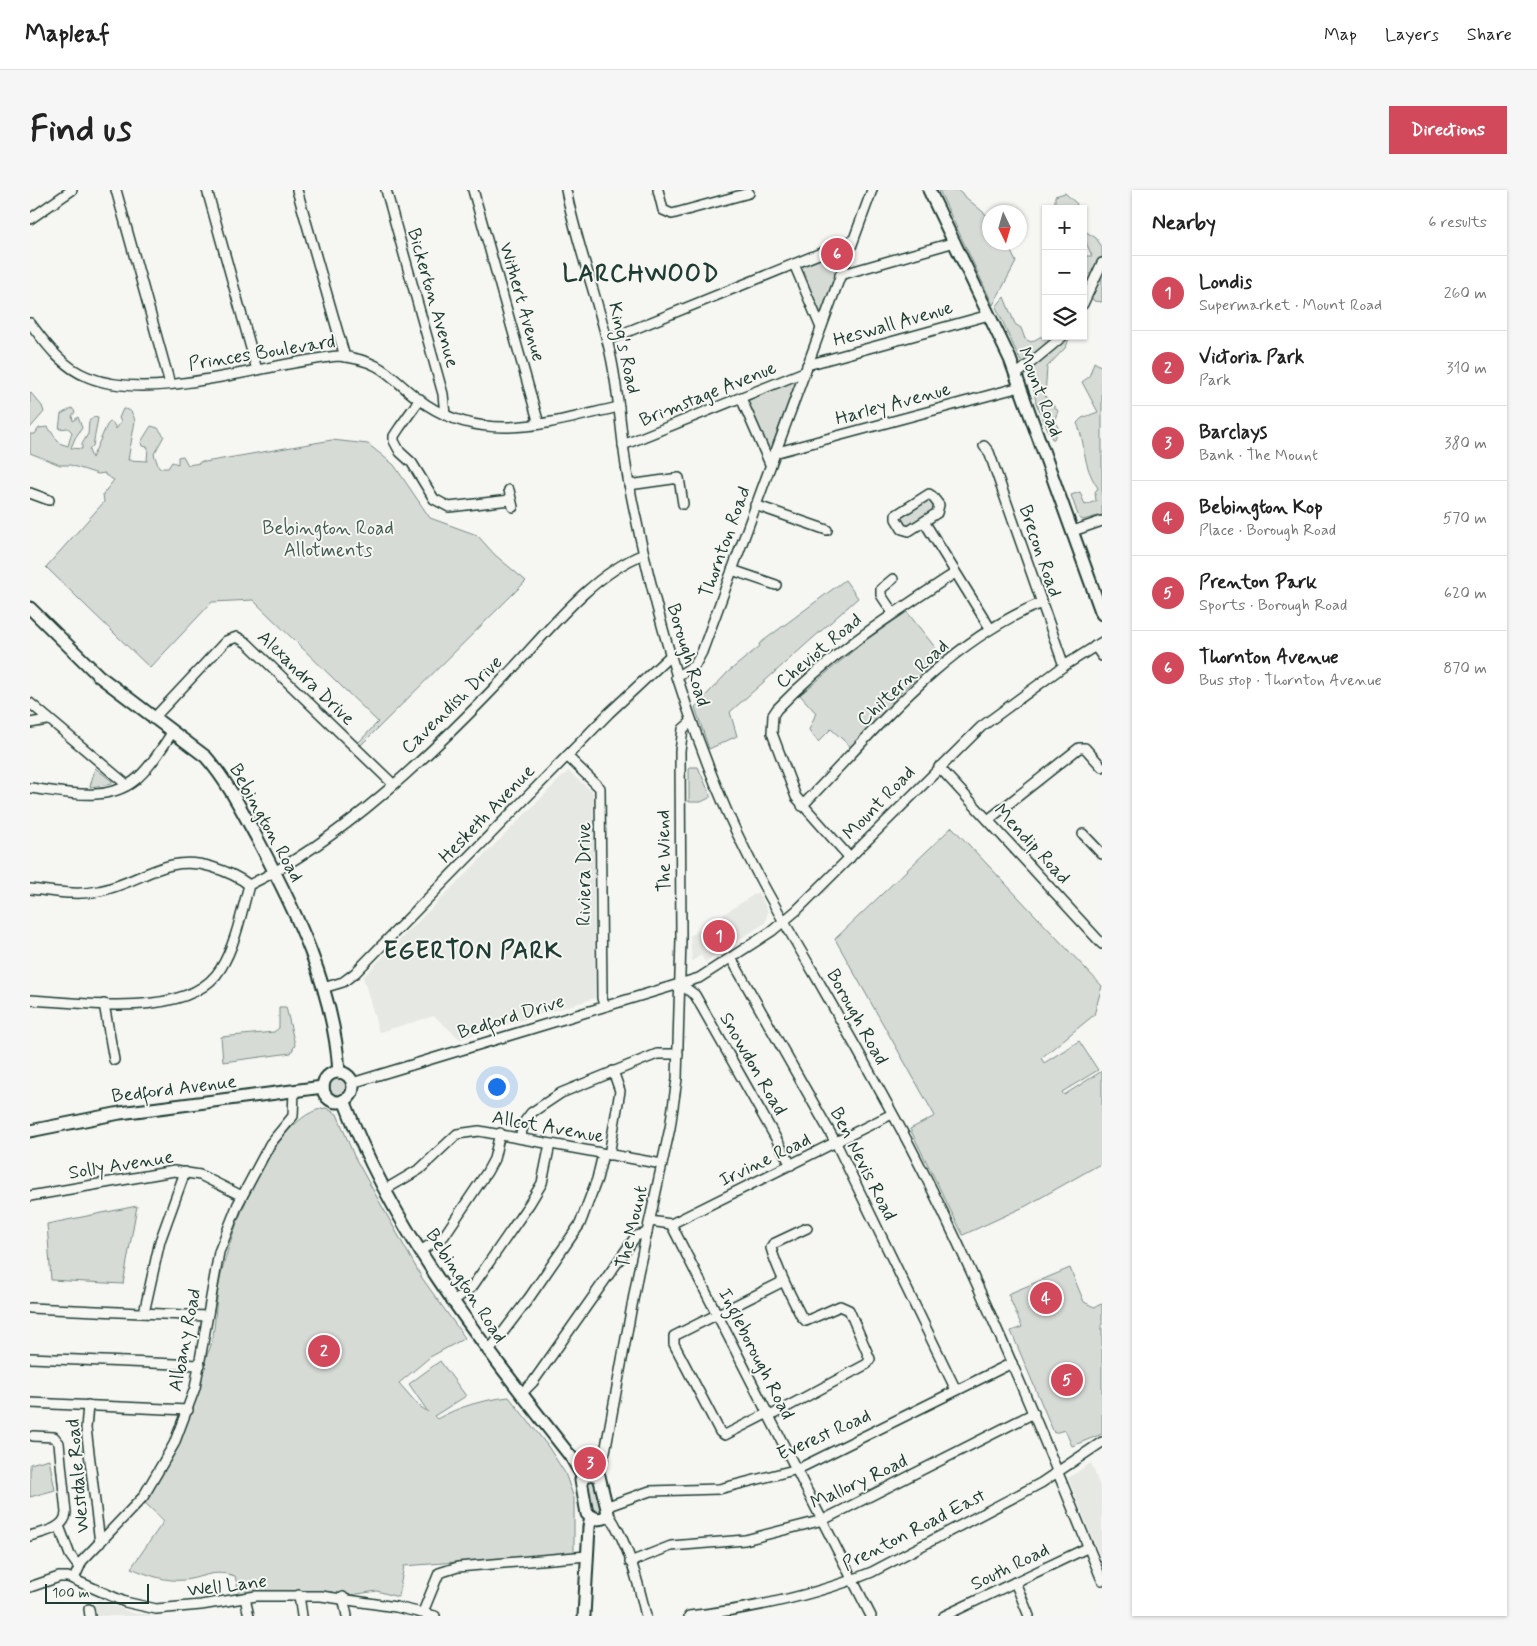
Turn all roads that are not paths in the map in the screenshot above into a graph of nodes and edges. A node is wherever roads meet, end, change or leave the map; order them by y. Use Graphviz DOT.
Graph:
graph roads {
  1 [pos="72,190"];
  2 [pos="116,190"];
  3 [pos="207,190"];
  4 [pos="297,190"];
  5 [pos="386,190"];
  6 [pos="473,190"];
  7 [pos="566,190"];
  8 [pos="658,190"];
  9 [pos="872,190"];
  10 [pos="929,190"];
  11 [pos="749,194"];
  12 [pos="30,219"];
  13 [pos="853,240"];
  14 [pos="955,242"];
  15 [pos="1102,263"];
  16 [pos="794,264"];
  17 [pos="840,275"];
  18 [pos="1087,295"];
  19 [pos="989,314"];
  20 [pos="30,323"];
  21 [pos="821,328"];
  22 [pos="607,340"];
  23 [pos="1058,340"];
  24 [pos="345,357"];
  25 [pos="806,369"];
  26 [pos="257,370"];
  27 [pos="1016,375"];
  28 [pos="170,384"];
  29 [pos="1020,387"];
  30 [pos="741,398"];
  31 [pos="420,400"];
  32 [pos="620,407"];
  33 [pos="445,415"];
  34 [pos="539,424"];
  35 [pos="623,445"];
  36 [pos="984,446"];
  37 [pos="774,453"];
  38 [pos="624,457"];
  39 [pos="770,464"];
  40 [pos="629,485"];
  41 [pos="44,488"];
  42 [pos="30,493"];
  43 [pos="40,497"];
  44 [pos="511,499"];
  45 [pos="49,500"];
  46 [pos="684,504"];
  47 [pos="755,505"];
  48 [pos="1102,521"];
  49 [pos="925,523"];
  50 [pos="827,530"];
  51 [pos="1073,531"];
  52 [pos="644,554"];
  53 [pos="732,570"];
  54 [pos="955,573"];
  55 [pos="893,579"];
  56 [pos="776,585"];
  57 [pos="1041,603"];
  58 [pos="30,608"];
  59 [pos="893,613"];
  60 [pos="1102,614"];
  61 [pos="990,628"];
  62 [pos="1098,644"];
  63 [pos="670,656"];
  64 [pos="1102,656"];
  65 [pos="1064,666"];
  66 [pos="676,678"];
  67 [pos="30,704"];
  68 [pos="153,719"];
  69 [pos="47,720"];
  70 [pos="691,722"];
  71 [pos="30,723"];
  72 [pos="172,732"];
  73 [pos="567,756"];
  74 [pos="939,767"];
  75 [pos="1102,767"];
  76 [pos="393,784"];
  77 [pos="127,786"];
  78 [pos="30,788"];
  79 [pos="802,806"];
  80 [pos="988,820"];
  81 [pos="1083,834"];
  82 [pos="1102,854"];
  83 [pos="850,858"];
  84 [pos="275,873"];
  85 [pos="249,885"];
  86 [pos="30,889"];
  87 [pos="784,921"];
  88 [pos="1102,944"];
  89 [pos="731,958"];
  90 [pos="680,984"];
  91 [pos="323,988"];
  92 [pos="30,1000"];
  93 [pos="104,1004"];
  94 [pos="604,1005"];
  95 [pos="678,1054"];
  96 [pos="114,1060"];
  97 [pos="613,1071"];
  98 [pos="339,1072"];
  99 [pos="352,1083"];
  100 [pos="323,1088"];
  101 [pos="294,1092"];
  102 [pos="344,1100"];
  103 [pos="892,1114"];
  104 [pos="30,1132"];
  105 [pos="500,1133"];
  106 [pos="520,1137"];
  107 [pos="836,1143"];
  108 [pos="550,1144"];
  109 [pos="606,1154"];
  110 [pos="662,1164"];
  111 [pos="791,1165"];
  112 [pos="185,1172"];
  113 [pos="386,1189"];
  114 [pos="30,1196"];
  115 [pos="242,1196"];
  116 [pos="650,1222"];
  117 [pos="671,1224"];
  118 [pos="807,1228"];
  119 [pos="647,1234"];
  120 [pos="420,1251"];
  121 [pos="782,1282"];
  122 [pos="452,1302"];
  123 [pos="30,1308"];
  124 [pos="144,1313"];
  125 [pos="717,1314"];
  126 [pos="207,1316"];
  127 [pos="488,1352"];
  128 [pos="30,1358"];
  129 [pos="1012,1363"];
  130 [pos="200,1365"];
  131 [pos="956,1390"];
  132 [pos="521,1394"];
  133 [pos="30,1403"];
  134 [pos="88,1405"];
  135 [pos="188,1410"];
  136 [pos="1034,1413"];
  137 [pos="769,1415"];
  138 [pos="33,1436"];
  139 [pos="1102,1442"];
  140 [pos="798,1469"];
  141 [pos="1058,1472"];
  142 [pos="598,1476"];
  143 [pos="583,1477"];
  144 [pos="608,1510"];
  145 [pos="591,1517"];
  146 [pos="823,1520"];
  147 [pos="59,1526"];
  148 [pos="30,1536"];
  149 [pos="100,1543"];
  150 [pos="1089,1547"];
  151 [pos="587,1556"];
  152 [pos="630,1562"];
  153 [pos="78,1566"];
  154 [pos="74,1578"];
  155 [pos="853,1580"];
  156 [pos="1102,1580"];
  157 [pos="1015,1582"];
  158 [pos="30,1588"];
  159 [pos="299,1595"];
  160 [pos="343,1597"];
  161 [pos="245,1598"];
  162 [pos="200,1605"];
  163 [pos="397,1611"];
  164 [pos="423,1612"];
  165 [pos="948,1615"];
  166 [pos="203,1616"];
  167 [pos="249,1616"];
  168 [pos="302,1616"];
  169 [pos="347,1616"];
  170 [pos="435,1616"];
  171 [pos="584,1616"];
  172 [pos="646,1616"];
  173 [pos="689,1616"];
  174 [pos="871,1616"];
  175 [pos="1029,1616"];
  1 -- 12 [label="street"];
  2 -- 28 [label="street"];
  3 -- 26 [label="street"];
  4 -- 24 [label="street"];
  5 -- 33 [label="street, Bickerton Avenue"];
  6 -- 34 [label="street, Withert Avenue"];
  7 -- 22 [label="street, King's Road"];
  8 -- 11 [label="street"];
  9 -- 13 [label="street, Thornton Road"];
  10 -- 14 [label="main road, Mount Road"];
  13 -- 16 [label="street"];
  13 -- 17 [label="street, Thornton Road"];
  14 -- 17 [label="street"];
  14 -- 19 [label="main road, Mount Road"];
  15 -- 18 [label="street"];
  16 -- 21 [label="street"];
  16 -- 22 [label="street"];
  17 -- 21 [label="street, Thornton Road"];
  19 -- 25 [label="street, Heswall Avenue"];
  19 -- 27 [label="main road, Mount Road"];
  20 -- 28 [label="street, Princes Boulevard"];
  21 -- 25 [label="street, Thornton Road"];
  22 -- 32 [label="street, King's Road"];
  23 -- 27 [label="street"];
  24 -- 26 [label="street, Princes Boulevard"];
  24 -- 31 [label="street, Princes Boulevard"];
  25 -- 30 [label="street, Brimstage Avenue"];
  25 -- 37 [label="street, Thornton Road"];
  26 -- 28 [label="street, Princes Boulevard"];
  27 -- 29 [label="main road, Mount Road"];
  29 -- 37 [label="street, Harley Avenue"];
  29 -- 51 [label="main road, Mount Road"];
  30 -- 35 [label="street, Brimstage Avenue"];
  30 -- 39 [label="street"];
  31 -- 33 [label="street, Princes Boulevard"];
  31 -- 44 [label="street"];
  32 -- 34 [label="street, Princes Boulevard"];
  32 -- 35 [label="street, King's Road"];
  33 -- 34 [label="street, Princes Boulevard"];
  35 -- 38 [label="street, King's Road"];
  36 -- 57 [label="street, Brecon Road"];
  37 -- 39 [label="street, Thornton Road"];
  38 -- 40 [label="street, Borough Road"];
  39 -- 47 [label="street, Thornton Road"];
  40 -- 46 [label="street"];
  40 -- 52 [label="street, Borough Road"];
  41 -- 43 [label="street"];
  42 -- 43 [label="street"];
  43 -- 45 [label="street"];
  47 -- 50 [label="street"];
  47 -- 53 [label="street, Thornton Road"];
  48 -- 51 [label="street"];
  49 -- 49 [label="street"];
  49 -- 54 [label="street"];
  51 -- 60 [label="main road, Mount Road"];
  52 -- 63 [label="street, Borough Road"];
  52 -- 76 [label="street, Cavendish Drive"];
  53 -- 56 [label="street"];
  53 -- 66 [label="street, Thornton Road"];
  54 -- 59 [label="street, Cheviot Road"];
  54 -- 61 [label="street"];
  55 -- 59 [label="street"];
  57 -- 61 [label="street, Chiltern Road"];
  57 -- 65 [label="street, Brecon Road"];
  58 -- 68 [label="main road, Bebington Road"];
  59 -- 79 [label="street, Cheviot Road"];
  61 -- 79 [label="street, Chiltern Road"];
  62 -- 64 [label="street"];
  62 -- 65 [label="street, Mount Road"];
  63 -- 66 [label="street, Borough Road"];
  63 -- 73 [label="street, Hesketh Avenue"];
  65 -- 74 [label="street, Mount Road"];
  66 -- 70 [label="street, Borough Road"];
  67 -- 69 [label="street"];
  68 -- 72 [label="main road, Bebington Road"];
  68 -- 76 [label="street, Alexandra Drive"];
  69 -- 71 [label="street"];
  69 -- 77 [label="street"];
  70 -- 87 [label="street, Borough Road"];
  70 -- 90 [label="street, The Wiend"];
  72 -- 77 [label="street"];
  72 -- 84 [label="main road, Bebington Road"];
  73 -- 91 [label="street, Hesketh Avenue"];
  73 -- 94 [label="street, Riviera Drive"];
  74 -- 80 [label="street, Mendip Road"];
  74 -- 83 [label="street, Mount Road"];
  75 -- 80 [label="street"];
  76 -- 84 [label="street, Cavendish Drive"];
  77 -- 78 [label="street"];
  79 -- 83 [label="street, Cheviot Road"];
  80 -- 88 [label="street, Mendip Road"];
  81 -- 82 [label="street"];
  83 -- 87 [label="street, Mount Road"];
  84 -- 85 [label="street"];
  84 -- 91 [label="main road, Bebington Road"];
  85 -- 86 [label="street"];
  85 -- 93 [label="street"];
  87 -- 89 [label="street, Mount Road"];
  87 -- 103 [label="street, Borough Road"];
  89 -- 90 [label="street, Mount Road"];
  89 -- 107 [label="street, Ben Nevis Road"];
  90 -- 94 [label="street, Bedford Drive"];
  90 -- 95 [label="street, The Mount"];
  90 -- 111 [label="street, Snowdon Road"];
  91 -- 98 [label="main road, Bebington Road"];
  92 -- 93 [label="street"];
  93 -- 96 [label="street"];
  94 -- 99 [label="street, Bedford Drive"];
  95 -- 97 [label="street"];
  95 -- 110 [label="street, The Mount"];
  97 -- 106 [label="street"];
  97 -- 109 [label="street"];
  98 -- 99 [label="main road"];
  98 -- 100 [label="main road"];
  99 -- 102 [label="main road"];
  100 -- 101 [label="main road, Bedford Avenue"];
  100 -- 102 [label="main road"];
  101 -- 104 [label="main road, Bedford Avenue"];
  101 -- 115 [label="street, Albany Road"];
  102 -- 113 [label="main road, Bebington Road"];
  103 -- 107 [label="street, Irvine Road"];
  103 -- 129 [label="street, Borough Road"];
  105 -- 106 [label="street, Allcot Avenue"];
  105 -- 113 [label="street, Allcot Avenue"];
  105 -- 120 [label="street"];
  106 -- 108 [label="street, Allcot Avenue"];
  107 -- 111 [label="street, Irvine Road"];
  107 -- 131 [label="street, Ben Nevis Road"];
  108 -- 109 [label="street, Allcot Avenue"];
  108 -- 122 [label="street"];
  109 -- 110 [label="street, Allcot Avenue"];
  109 -- 127 [label="street"];
  110 -- 116 [label="street, The Mount"];
  111 -- 117 [label="street, Irvine Road"];
  112 -- 114 [label="street, Solly Avenue"];
  112 -- 115 [label="street, Solly Avenue"];
  112 -- 124 [label="street"];
  113 -- 120 [label="main road, Bebington Road"];
  115 -- 126 [label="street, Albany Road"];
  116 -- 117 [label="street"];
  116 -- 119 [label="street, The Mount"];
  117 -- 125 [label="street, Ingleborough Road"];
  118 -- 121 [label="street"];
  119 -- 132 [label="street"];
  119 -- 142 [label="street, The Mount"];
  120 -- 122 [label="main road, Bebington Road"];
  121 -- 125 [label="street"];
  121 -- 137 [label="street"];
  122 -- 127 [label="main road, Bebington Road"];
  123 -- 124 [label="street"];
  124 -- 126 [label="street"];
  125 -- 137 [label="street, Ingleborough Road"];
  125 -- 137 [label="street"];
  126 -- 130 [label="street, Albany Road"];
  127 -- 132 [label="main road, Bebington Road"];
  128 -- 130 [label="street"];
  129 -- 131 [label="street, Everest Road"];
  129 -- 136 [label="street, Borough Road"];
  130 -- 135 [label="street, Albany Road"];
  131 -- 140 [label="street, Everest Road"];
  132 -- 143 [label="main road, Bebington Road"];
  133 -- 134 [label="street"];
  134 -- 135 [label="street"];
  134 -- 149 [label="street, Westdale Road"];
  135 -- 149 [label="street, Albany Road"];
  136 -- 141 [label="street, Borough Road"];
  136 -- 146 [label="street, Mallory Road"];
  137 -- 140 [label="street, Ingleborough Road"];
  138 -- 147 [label="street"];
  139 -- 141 [label="street, Prenton Road East"];
  140 -- 144 [label="street, Everest Road"];
  140 -- 146 [label="street, Ingleborough Road"];
  141 -- 150 [label="street, Borough Road"];
  141 -- 155 [label="street, Prenton Road East"];
  142 -- 143 [label="main road"];
  142 -- 144 [label="main road"];
  143 -- 145 [label="main road"];
  144 -- 145 [label="main road"];
  144 -- 152 [label="street"];
  145 -- 151 [label="main road"];
  146 -- 152 [label="street, Mallory Road"];
  146 -- 155 [label="street, Ingleborough Road"];
  147 -- 148 [label="street"];
  147 -- 153 [label="street"];
  149 -- 153 [label="street, Albany Road"];
  150 -- 156 [label="street, Borough Road"];
  150 -- 157 [label="street, South Road"];
  151 -- 164 [label="street"];
  151 -- 171 [label="main road"];
  152 -- 172 [label="street"];
  153 -- 154 [label="street, Albany Road"];
  154 -- 158 [label="street"];
  154 -- 162 [label="street, Well Lane"];
  155 -- 173 [label="street, Prenton Road East"];
  155 -- 174 [label="street, Ingleborough Road"];
  157 -- 165 [label="street, South Road"];
  157 -- 175 [label="street"];
  159 -- 160 [label="street, Well Lane"];
  159 -- 161 [label="street, Well Lane"];
  159 -- 168 [label="street"];
  160 -- 163 [label="street, Well Lane"];
  160 -- 169 [label="street"];
  161 -- 162 [label="street, Well Lane"];
  161 -- 167 [label="street"];
  162 -- 166 [label="street"];
  163 -- 164 [label="street, Well Lane"];
  164 -- 170 [label="street, Well Lane"];
}
